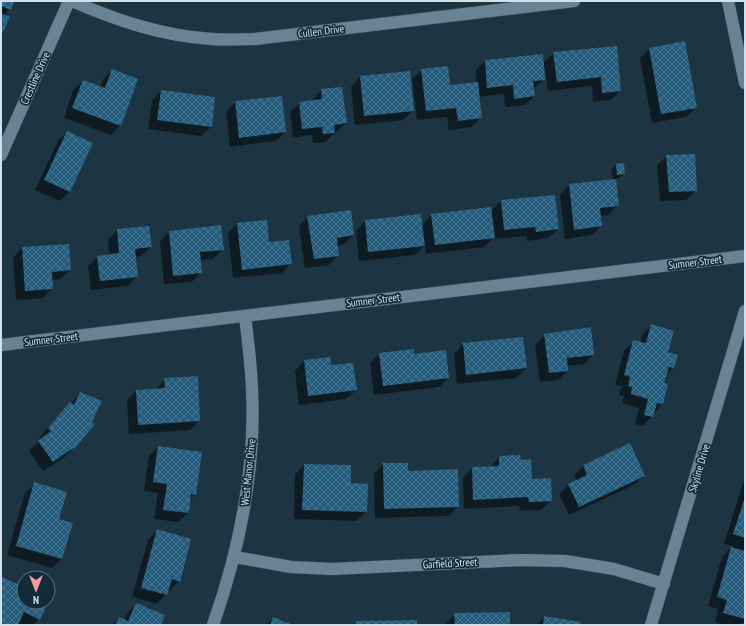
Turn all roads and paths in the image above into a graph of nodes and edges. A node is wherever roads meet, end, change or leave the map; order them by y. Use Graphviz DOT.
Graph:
graph roads {
  1 [pos="69,1"];
  2 [pos="72,1"];
  3 [pos="574,1"];
  4 [pos="728,1"];
  5 [pos="745,83"];
  6 [pos="1,154"];
  7 [pos="745,256"];
  8 [pos="745,312"];
  9 [pos="245,316"];
  10 [pos="1,345"];
  11 [pos="235,557"];
  12 [pos="664,584"];
  13 [pos="213,625"];
  14 [pos="652,625"];
  1 -- 6 [label="street, Crestline Drive"];
  2 -- 3 [label="street, Cullen Drive"];
  4 -- 5 [label="street"];
  7 -- 9 [label="street, Sumner Street"];
  8 -- 12 [label="street, Skyline Drive"];
  9 -- 10 [label="street, Sumner Street"];
  9 -- 11 [label="street, West Manor Drive"];
  11 -- 12 [label="street, Garfield Street"];
  11 -- 13 [label="street, West Manor Drive"];
  12 -- 14 [label="street, Skyline Drive"];
}
